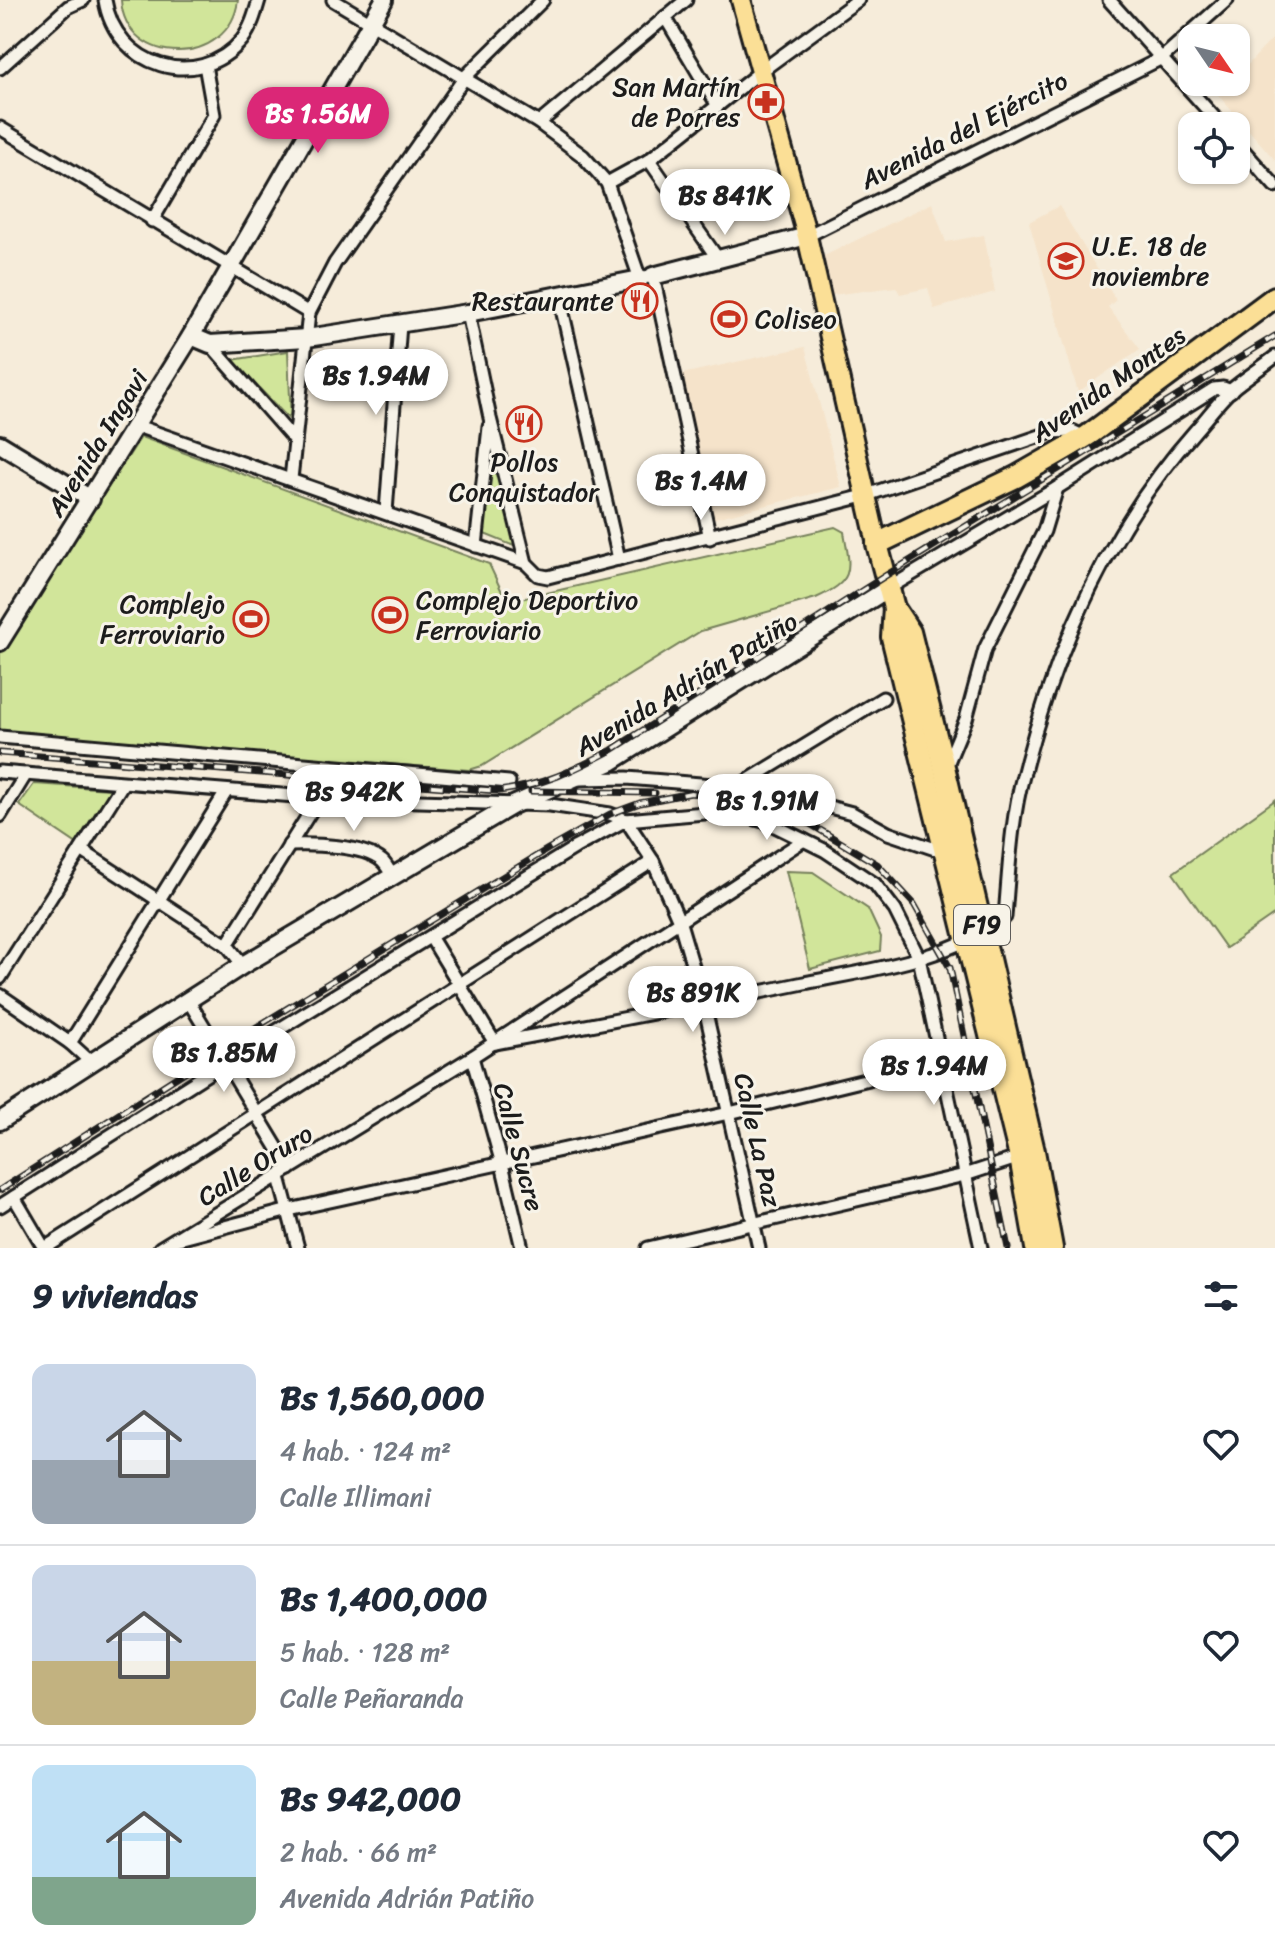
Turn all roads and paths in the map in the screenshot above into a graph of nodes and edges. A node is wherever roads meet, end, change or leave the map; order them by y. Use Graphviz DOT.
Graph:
graph roads {
  1 [pos="83,0"];
  2 [pos="105,0"];
  3 [pos="259,0"];
  4 [pos="333,0"];
  5 [pos="384,0"];
  6 [pos="543,0"];
  7 [pos="686,0"];
  8 [pos="741,0"];
  9 [pos="858,0"];
  10 [pos="1109,0"];
  11 [pos="1227,0"];
  12 [pos="665,17"];
  13 [pos="372,22"];
  14 [pos="1162,58"];
  15 [pos="205,65"];
  16 [pos="0,68"];
  17 [pos="760,72"];
  18 [pos="465,77"];
  19 [pos="718,106"];
  20 [pos="1210,112"];
  21 [pos="539,123"];
  22 [pos="0,128"];
  23 [pos="1250,158"];
  24 [pos="649,160"];
  25 [pos="607,183"];
  26 [pos="1275,186"];
  27 [pos="152,221"];
  28 [pos="807,236"];
  29 [pos="718,259"];
  30 [pos="230,268"];
  31 [pos="647,277"];
  32 [pos="559,296"];
  33 [pos="1275,297"];
  34 [pos="309,313"];
  35 [pos="468,313"];
  36 [pos="400,324"];
  37 [pos="191,336"];
  38 [pos="307,338"];
  39 [pos="210,344"];
  40 [pos="1275,357"];
  41 [pos="1231,391"];
  42 [pos="490,418"];
  43 [pos="137,426"];
  44 [pos="1086,437"];
  45 [pos="295,441"];
  46 [pos="0,444"];
  47 [pos="291,479"];
  48 [pos="1057,488"];
  49 [pos="864,496"];
  50 [pos="91,499"];
  51 [pos="386,512"];
  52 [pos="710,538"];
  53 [pos="877,544"];
  54 [pos="476,546"];
  55 [pos="619,559"];
  56 [pos="526,563"];
  57 [pos="892,598"];
  58 [pos="0,642"];
  59 [pos="883,698"];
  60 [pos="0,737"];
  61 [pos="945,771"];
  62 [pos="0,772"];
  63 [pos="26,774"];
  64 [pos="571,780"];
  65 [pos="509,782"];
  66 [pos="123,783"];
  67 [pos="739,786"];
  68 [pos="226,792"];
  69 [pos="319,798"];
  70 [pos="513,805"];
  71 [pos="0,816"];
  72 [pos="626,820"];
  73 [pos="804,840"];
  74 [pos="289,845"];
  75 [pos="81,850"];
  76 [pos="944,852"];
  77 [pos="653,861"];
  78 [pos="393,876"];
  79 [pos="159,900"];
  80 [pos="680,923"];
  81 [pos="976,937"];
  82 [pos="431,938"];
  83 [pos="227,945"];
  84 [pos="919,958"];
  85 [pos="243,965"];
  86 [pos="0,978"];
  87 [pos="460,985"];
  88 [pos="0,995"];
  89 [pos="188,1000"];
  90 [pos="704,1004"];
  91 [pos="70,1043"];
  92 [pos="495,1043"];
  93 [pos="472,1057"];
  94 [pos="943,1061"];
  95 [pos="226,1062"];
  96 [pos="92,1063"];
  97 [pos="256,1113"];
  98 [pos="729,1113"];
  99 [pos="0,1121"];
  100 [pos="1020,1157"];
  101 [pos="502,1164"];
  102 [pos="290,1169"];
  103 [pos="965,1175"];
  104 [pos="279,1177"];
  105 [pos="14,1197"];
  106 [pos="0,1206"];
  107 [pos="289,1210"];
  108 [pos="754,1223"];
  109 [pos="175,1240"];
  110 [pos="44,1248"];
  111 [pos="160,1248"];
  112 [pos="298,1248"];
  113 [pos="522,1248"];
  114 [pos="648,1248"];
  115 [pos="759,1248"];
  116 [pos="981,1248"];
  117 [pos="1036,1248"];
  118 [pos="1052,1248"];
  1 -- 16 [label="street"];
  2 -- 15 [label="street"];
  3 -- 15 [label="street"];
  4 -- 13 [label="street"];
  5 -- 13 [label="street, Avenida Ingavi"];
  6 -- 18 [label="street"];
  7 -- 12 [label="street"];
  8 -- 17 [label="main road"];
  9 -- 17 [label="street"];
  10 -- 14 [label="street"];
  11 -- 14 [label="street, Avenida del Ejército"];
  12 -- 19 [label="street"];
  12 -- 21 [label="street"];
  13 -- 18 [label="street"];
  13 -- 30 [label="street, Avenida Ingavi"];
  14 -- 20 [label="street"];
  14 -- 28 [label="street, Avenida del Ejército"];
  15 -- 27 [label="street"];
  17 -- 19 [label="street"];
  17 -- 28 [label="main road"];
  18 -- 21 [label="street"];
  18 -- 34 [label="street"];
  19 -- 24 [label="street"];
  21 -- 25 [label="street"];
  22 -- 27 [label="street"];
  23 -- 26 [label="street"];
  24 -- 25 [label="street"];
  24 -- 29 [label="street"];
  25 -- 31 [label="street"];
  27 -- 30 [label="street"];
  28 -- 29 [label="street, Avenida del Ejército"];
  28 -- 49 [label="main road"];
  29 -- 31 [label="street, Avenida del Ejército"];
  30 -- 34 [label="street"];
  30 -- 37 [label="street, Avenida Ingavi"];
  31 -- 32 [label="street, Avenida del Ejército"];
  31 -- 52 [label="street"];
  32 -- 35 [label="street, Avenida del Ejército"];
  32 -- 55 [label="street"];
  33 -- 44 [label="highway, Avenida Montes"];
  34 -- 38 [label="street"];
  35 -- 36 [label="street, Avenida del Ejército"];
  35 -- 42 [label="street"];
  36 -- 38 [label="street, Avenida del Ejército"];
  36 -- 51 [label="street"];
  37 -- 39 [label="street"];
  37 -- 43 [label="street, Avenida Ingavi"];
  38 -- 39 [label="street, Avenida del Ejército"];
  38 -- 45 [label="street"];
  39 -- 45 [label="street"];
  40 -- 41 [label="street"];
  41 -- 48 [label="street, Avenida Adrián Patiño"];
  41 -- 81 [label="street"];
  42 -- 54 [label="street"];
  42 -- 56 [label="street"];
  43 -- 47 [label="street"];
  43 -- 50 [label="street, Avenida Ingavi"];
  44 -- 49 [label="street"];
  44 -- 53 [label="highway, Avenida Montes"];
  45 -- 47 [label="street"];
  46 -- 50 [label="street"];
  47 -- 51 [label="street"];
  48 -- 57 [label="street, Avenida Adrián Patiño"];
  48 -- 61 [label="street"];
  49 -- 52 [label="street"];
  49 -- 53 [label="main road"];
  50 -- 58 [label="street, Avenida Ingavi"];
  51 -- 54 [label="street"];
  52 -- 55 [label="street"];
  53 -- 57 [label="highway, F19"];
  54 -- 56 [label="street"];
  55 -- 56 [label="street"];
  57 -- 61 [label="highway, F19"];
  57 -- 64 [label="street, Avenida Adrián Patiño"];
  57 -- 76 [label="highway, F19"];
  59 -- 67 [label="street"];
  60 -- 65 [label="street"];
  61 -- 81 [label="highway, F19"];
  62 -- 63 [label="street"];
  63 -- 66 [label="street"];
  63 -- 71 [label="street"];
  64 -- 67 [label="street"];
  64 -- 70 [label="street, Avenida Adrián Patiño"];
  66 -- 68 [label="street"];
  66 -- 75 [label="street"];
  67 -- 76 [label="street"];
  68 -- 69 [label="street"];
  68 -- 79 [label="street"];
  69 -- 70 [label="street"];
  69 -- 74 [label="street"];
  70 -- 72 [label="street"];
  70 -- 78 [label="street, Avenida Adrián Patiño"];
  72 -- 73 [label="street"];
  72 -- 77 [label="street, Calle La Paz"];
  72 -- 82 [label="street"];
  73 -- 80 [label="street, Calle Oruro"];
  73 -- 84 [label="street"];
  74 -- 78 [label="street"];
  74 -- 83 [label="street"];
  75 -- 79 [label="street"];
  75 -- 86 [label="street"];
  76 -- 81 [label="highway, F19"];
  77 -- 80 [label="street, Calle La Paz"];
  77 -- 87 [label="street"];
  78 -- 85 [label="street, Avenida Adrián Patiño"];
  79 -- 83 [label="street"];
  79 -- 91 [label="street"];
  80 -- 90 [label="street, Calle La Paz"];
  80 -- 92 [label="street, Calle Oruro"];
  81 -- 84 [label="street"];
  81 -- 100 [label="highway, F19"];
  81 -- 118 [label="highway, F19"];
  82 -- 87 [label="street"];
  82 -- 95 [label="street"];
  83 -- 85 [label="street"];
  84 -- 90 [label="street"];
  84 -- 94 [label="street"];
  85 -- 89 [label="street, Avenida Adrián Patiño"];
  87 -- 92 [label="street"];
  87 -- 97 [label="street"];
  88 -- 91 [label="street"];
  89 -- 95 [label="street"];
  89 -- 96 [label="street, Avenida Adrián Patiño"];
  90 -- 92 [label="street"];
  90 -- 98 [label="street, Calle La Paz"];
  91 -- 96 [label="street"];
  92 -- 93 [label="street, Calle Oruro"];
  93 -- 101 [label="street, Calle Sucre"];
  93 -- 102 [label="street, Calle Oruro"];
  94 -- 98 [label="street"];
  94 -- 103 [label="street"];
  95 -- 97 [label="street"];
  95 -- 105 [label="street"];
  96 -- 99 [label="street, Avenida Adrián Patiño"];
  97 -- 102 [label="street"];
  97 -- 110 [label="street"];
  98 -- 101 [label="street"];
  98 -- 108 [label="street, Calle La Paz"];
  100 -- 103 [label="street"];
  100 -- 117 [label="highway, F19"];
  101 -- 107 [label="street"];
  101 -- 113 [label="street, Calle Sucre"];
  102 -- 104 [label="street, Calle Oruro"];
  103 -- 108 [label="street"];
  103 -- 116 [label="street"];
  104 -- 107 [label="street"];
  104 -- 109 [label="street, Calle Oruro"];
  105 -- 106 [label="street"];
  105 -- 110 [label="street"];
  107 -- 109 [label="street"];
  107 -- 112 [label="street"];
  108 -- 114 [label="street"];
  108 -- 115 [label="street, Calle La Paz"];
  109 -- 111 [label="street, Calle Oruro"];
}
